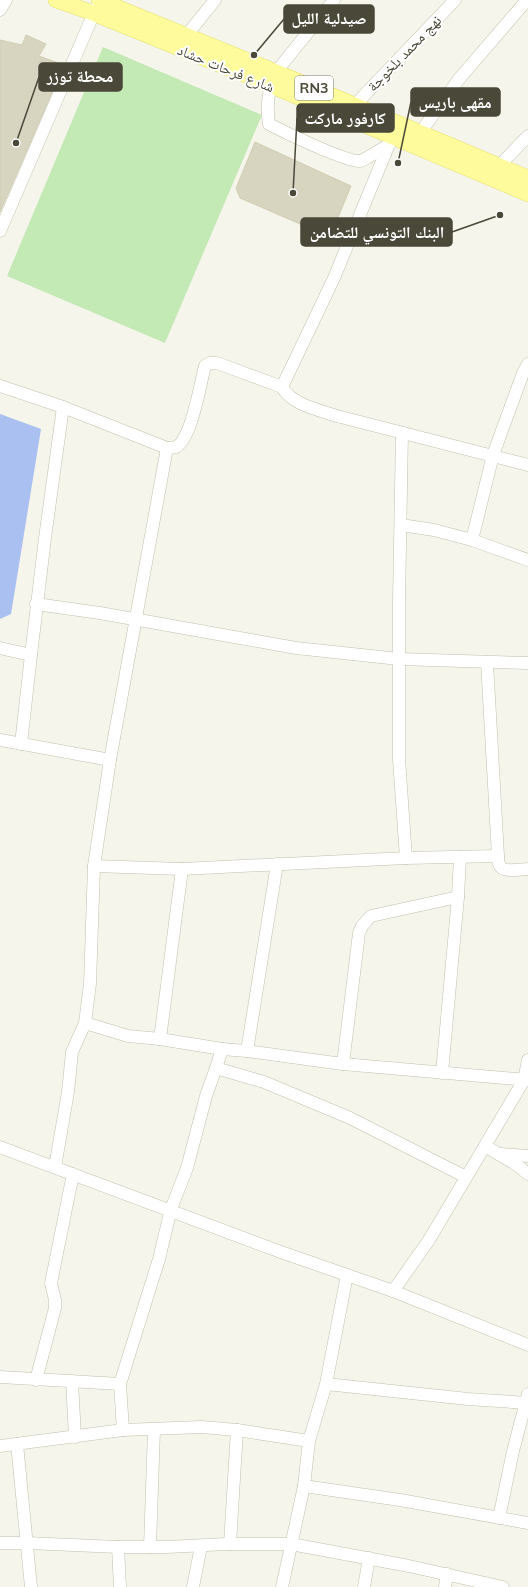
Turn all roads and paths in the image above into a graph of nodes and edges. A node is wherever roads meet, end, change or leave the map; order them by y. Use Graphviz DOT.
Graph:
graph roads {
  1 [pos="6,0"];
  2 [pos="56,0"];
  3 [pos="215,0"];
  4 [pos="334,0"];
  5 [pos="455,0"];
  6 [pos="527,0"];
  7 [pos="98,3"];
  8 [pos="0,10"];
  9 [pos="186,36"];
  10 [pos="178,48"];
  11 [pos="273,78"];
  12 [pos="354,106"];
  13 [pos="420,133"];
  14 [pos="528,136"];
  15 [pos="391,141"];
  16 [pos="499,166"];
  17 [pos="528,178"];
  18 [pos="528,194"];
  19 [pos="0,231"];
  20 [pos="528,364"];
  21 [pos="0,386"];
  22 [pos="282,387"];
  23 [pos="63,407"];
  24 [pos="402,434"];
  25 [pos="167,448"];
  26 [pos="493,455"];
  27 [pos="528,465"];
  28 [pos="401,525"];
  29 [pos="472,540"];
  30 [pos="528,560"];
  31 [pos="36,604"];
  32 [pos="136,620"];
  33 [pos="0,648"];
  34 [pos="31,655"];
  35 [pos="399,659"];
  36 [pos="487,662"];
  37 [pos="528,663"];
  38 [pos="0,740"];
  39 [pos="21,744"];
  40 [pos="110,760"];
  41 [pos="498,856"];
  42 [pos="460,857"];
  43 [pos="406,858"];
  44 [pos="277,864"];
  45 [pos="94,866"];
  46 [pos="528,869"];
  47 [pos="182,870"];
  48 [pos="458,897"];
  49 [pos="85,1023"];
  50 [pos="160,1039"];
  51 [pos="222,1049"];
  52 [pos="247,1051"];
  53 [pos="528,1060"];
  54 [pos="343,1064"];
  55 [pos="216,1068"];
  56 [pos="442,1072"];
  57 [pos="526,1080"];
  58 [pos="485,1146"];
  59 [pos="0,1147"];
  60 [pos="500,1154"];
  61 [pos="528,1156"];
  62 [pos="55,1167"];
  63 [pos="73,1174"];
  64 [pos="528,1174"];
  65 [pos="466,1177"];
  66 [pos="171,1209"];
  67 [pos="347,1275"];
  68 [pos="393,1291"];
  69 [pos="528,1345"];
  70 [pos="0,1377"];
  71 [pos="36,1380"];
  72 [pos="72,1381"];
  73 [pos="120,1384"];
  74 [pos="326,1384"];
  75 [pos="527,1400"];
  76 [pos="123,1430"];
  77 [pos="154,1430"];
  78 [pos="237,1430"];
  79 [pos="75,1437"];
  80 [pos="309,1441"];
  81 [pos="17,1444"];
  82 [pos="0,1446"];
  83 [pos="304,1486"];
  84 [pos="499,1518"];
  85 [pos="528,1523"];
  86 [pos="0,1543"];
  87 [pos="27,1543"];
  88 [pos="230,1544"];
  89 [pos="291,1544"];
  90 [pos="201,1546"];
  91 [pos="150,1547"];
  92 [pos="118,1548"];
  93 [pos="368,1558"];
  94 [pos="447,1574"];
  95 [pos="31,1587"];
  96 [pos="120,1587"];
  97 [pos="193,1587"];
  98 [pos="282,1587"];
  99 [pos="364,1587"];
  100 [pos="445,1587"];
  101 [pos="503,1587"];
  1 -- 8 [label="street"];
  2 -- 7 [label="main road, شارع فرحات حشاد / RN3"];
  3 -- 9 [label="street"];
  4 -- 11 [label="street"];
  5 -- 12 [label="street, نهج محمد بلخوجة"];
  6 -- 13 [label="street"];
  7 -- 9 [label="main road, شارع فرحات حشاد / RN3"];
  7 -- 10 [label="main road, شارع فرحات حشاد / RN3"];
  7 -- 19 [label="street"];
  9 -- 10 [label="street"];
  9 -- 11 [label="main road, شارع فرحات حشاد / RN3"];
  10 -- 11 [label="main road, شارع فرحات حشاد / RN3"];
  11 -- 12 [label="main road, شارع فرحات حشاد / RN3"];
  11 -- 15 [label="main road, شارع فرحات حشاد / RN3"];
  11 -- 15 [label="street"];
  12 -- 13 [label="main road, شارع فرحات حشاد / RN3"];
  13 -- 15 [label="street"];
  13 -- 16 [label="main road, شارع فرحات حشاد / RN3"];
  14 -- 16 [label="street"];
  15 -- 18 [label="main road, شارع فرحات حشاد / RN3"];
  15 -- 22 [label="street"];
  16 -- 17 [label="main road, شارع فرحات حشاد / RN3"];
  20 -- 26 [label="street"];
  21 -- 23 [label="street"];
  22 -- 24 [label="street"];
  22 -- 25 [label="street"];
  23 -- 25 [label="street"];
  23 -- 31 [label="street"];
  24 -- 26 [label="street"];
  24 -- 28 [label="street"];
  25 -- 32 [label="street"];
  26 -- 27 [label="street"];
  26 -- 29 [label="street"];
  28 -- 29 [label="street"];
  28 -- 35 [label="street"];
  29 -- 30 [label="street"];
  31 -- 32 [label="street"];
  31 -- 34 [label="street"];
  32 -- 35 [label="street"];
  32 -- 40 [label="street"];
  33 -- 34 [label="street"];
  34 -- 39 [label="street"];
  35 -- 36 [label="street"];
  35 -- 43 [label="street"];
  36 -- 37 [label="street"];
  36 -- 41 [label="street"];
  38 -- 39 [label="street"];
  39 -- 40 [label="street"];
  40 -- 45 [label="street"];
  41 -- 42 [label="street"];
  41 -- 46 [label="street"];
  42 -- 43 [label="street"];
  42 -- 48 [label="street"];
  43 -- 44 [label="street"];
  44 -- 47 [label="street"];
  44 -- 52 [label="street"];
  45 -- 47 [label="street"];
  45 -- 49 [label="street"];
  47 -- 50 [label="street"];
  48 -- 54 [label="street"];
  48 -- 56 [label="street"];
  49 -- 50 [label="street"];
  49 -- 62 [label="street"];
  50 -- 51 [label="street"];
  51 -- 52 [label="street"];
  51 -- 55 [label="street"];
  52 -- 54 [label="street"];
  53 -- 57 [label="street"];
  54 -- 56 [label="street"];
  55 -- 65 [label="street"];
  55 -- 66 [label="street"];
  56 -- 57 [label="street"];
  57 -- 58 [label="street"];
  58 -- 60 [label="street"];
  58 -- 65 [label="street"];
  59 -- 62 [label="street"];
  60 -- 61 [label="street"];
  60 -- 64 [label="street"];
  62 -- 63 [label="street"];
  63 -- 66 [label="street"];
  63 -- 71 [label="street"];
  65 -- 68 [label="street"];
  66 -- 67 [label="street"];
  66 -- 73 [label="street"];
  67 -- 68 [label="street"];
  67 -- 74 [label="street"];
  68 -- 69 [label="street"];
  70 -- 71 [label="street"];
  71 -- 72 [label="street"];
  72 -- 73 [label="street"];
  72 -- 79 [label="street"];
  73 -- 76 [label="street"];
  74 -- 75 [label="street"];
  74 -- 80 [label="street"];
  75 -- 84 [label="street"];
  76 -- 77 [label="street"];
  76 -- 79 [label="street"];
  77 -- 78 [label="street"];
  77 -- 91 [label="street"];
  78 -- 80 [label="street"];
  78 -- 88 [label="street"];
  79 -- 81 [label="street"];
  80 -- 83 [label="street"];
  81 -- 82 [label="street"];
  81 -- 87 [label="street"];
  83 -- 84 [label="street"];
  83 -- 89 [label="street"];
  84 -- 85 [label="street"];
  86 -- 87 [label="street"];
  87 -- 92 [label="street"];
  87 -- 95 [label="street"];
  88 -- 89 [label="street"];
  88 -- 90 [label="street"];
  89 -- 93 [label="street"];
  89 -- 98 [label="street"];
  90 -- 91 [label="street"];
  90 -- 97 [label="street"];
  91 -- 92 [label="street"];
  92 -- 96 [label="street"];
  93 -- 94 [label="street"];
  93 -- 99 [label="street"];
  94 -- 100 [label="street"];
  94 -- 101 [label="street"];
}
